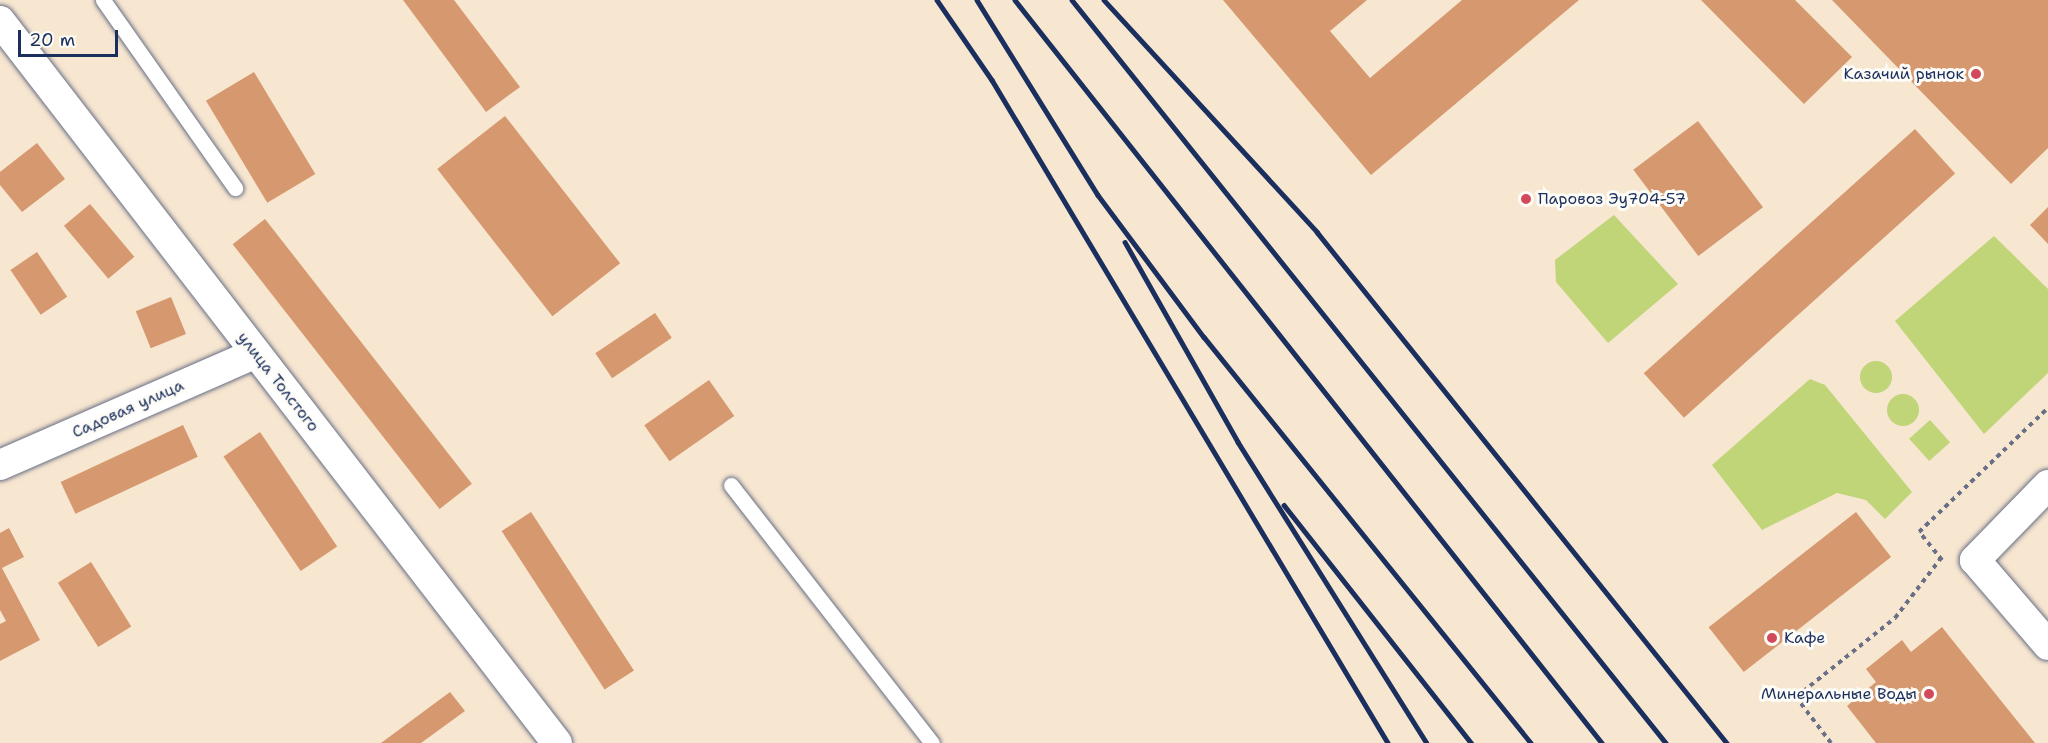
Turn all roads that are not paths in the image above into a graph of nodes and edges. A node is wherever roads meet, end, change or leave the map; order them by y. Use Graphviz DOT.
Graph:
graph roads {
  1 [pos="103,0"];
  2 [pos="0,21"];
  3 [pos="235,188"];
  4 [pos="256,353"];
  5 [pos="0,465"];
  6 [pos="731,485"];
  7 [pos="2048,485"];
  8 [pos="2048,645"];
  9 [pos="557,743"];
  10 [pos="932,743"];
  1 -- 3 [label="lane"];
  2 -- 4 [label="street, улица Толстого"];
  4 -- 5 [label="street, Садовая улица"];
  4 -- 9 [label="street, улица Толстого"];
  6 -- 10 [label="lane"];
  7 -- 8 [label="street"];
}
